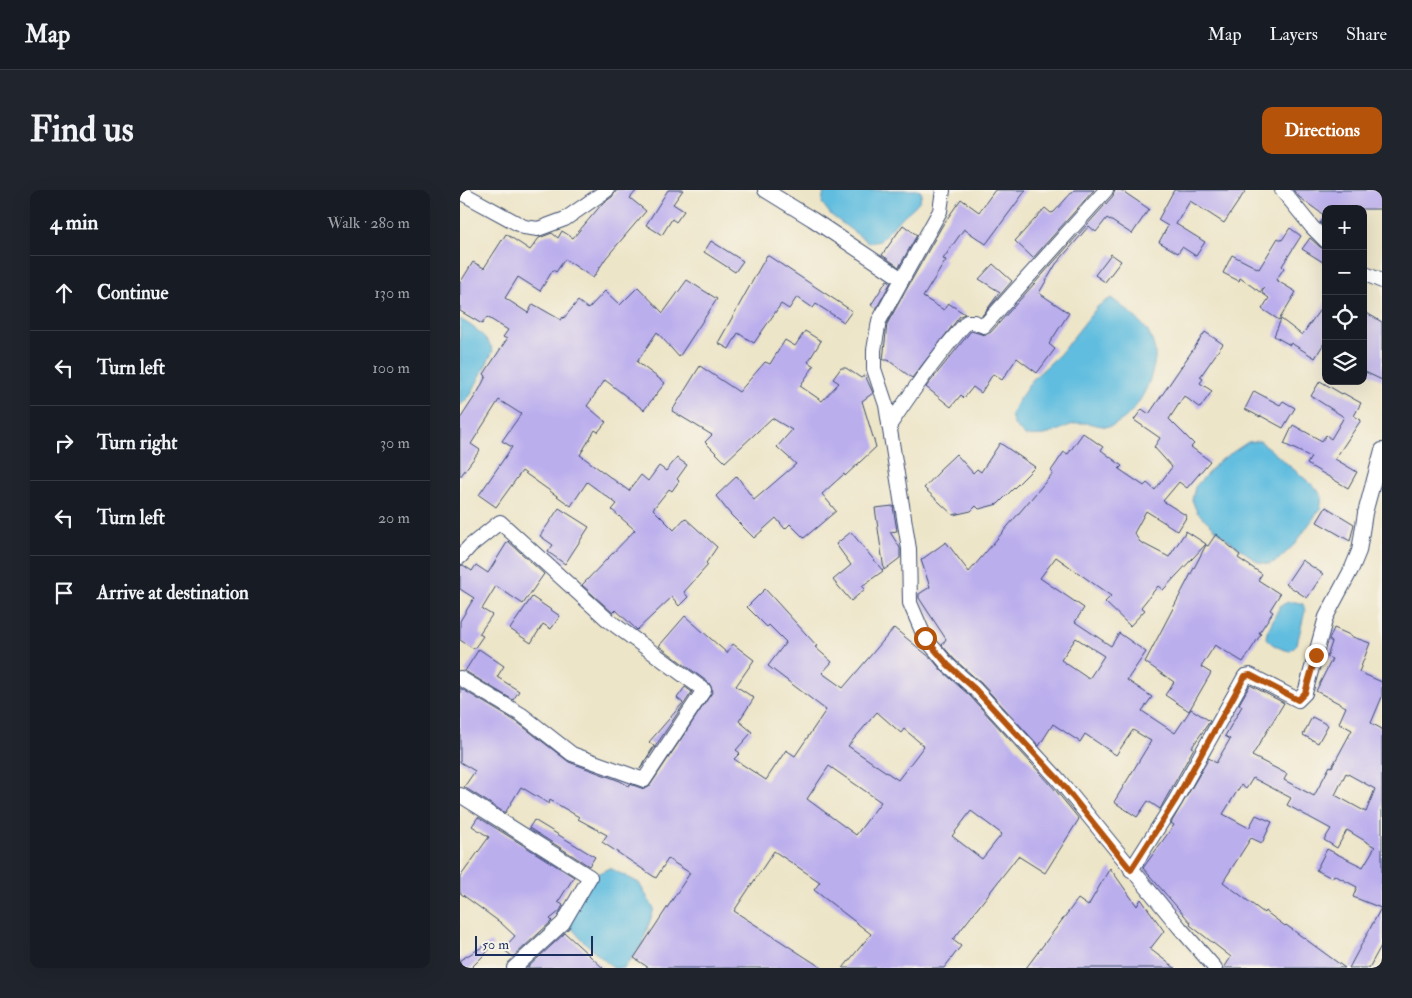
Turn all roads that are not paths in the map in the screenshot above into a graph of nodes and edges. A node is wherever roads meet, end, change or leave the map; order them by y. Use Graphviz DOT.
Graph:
graph roads {
  1 [pos="607,190"];
  2 [pos="765,190"];
  3 [pos="942,190"];
  4 [pos="1106,190"];
  5 [pos="1282,190"];
  6 [pos="460,192"];
  7 [pos="1322,237"];
  8 [pos="1367,275"];
  9 [pos="902,279"];
  10 [pos="1382,281"];
  11 [pos="889,426"];
  12 [pos="1382,450"];
  13 [pos="460,557"];
  14 [pos="460,678"];
  15 [pos="460,795"];
  16 [pos="1131,870"];
  17 [pos="514,968"];
  18 [pos="1215,968"];
  1 -- 6 [label="street"];
  2 -- 9 [label="street"];
  3 -- 9 [label="street"];
  4 -- 11 [label="street"];
  5 -- 7 [label="street"];
  8 -- 10 [label="street"];
  9 -- 11 [label="street"];
  11 -- 16 [label="street"];
  12 -- 16 [label="street"];
  13 -- 14 [label="street"];
  15 -- 17 [label="street"];
  16 -- 18 [label="street"];
}
